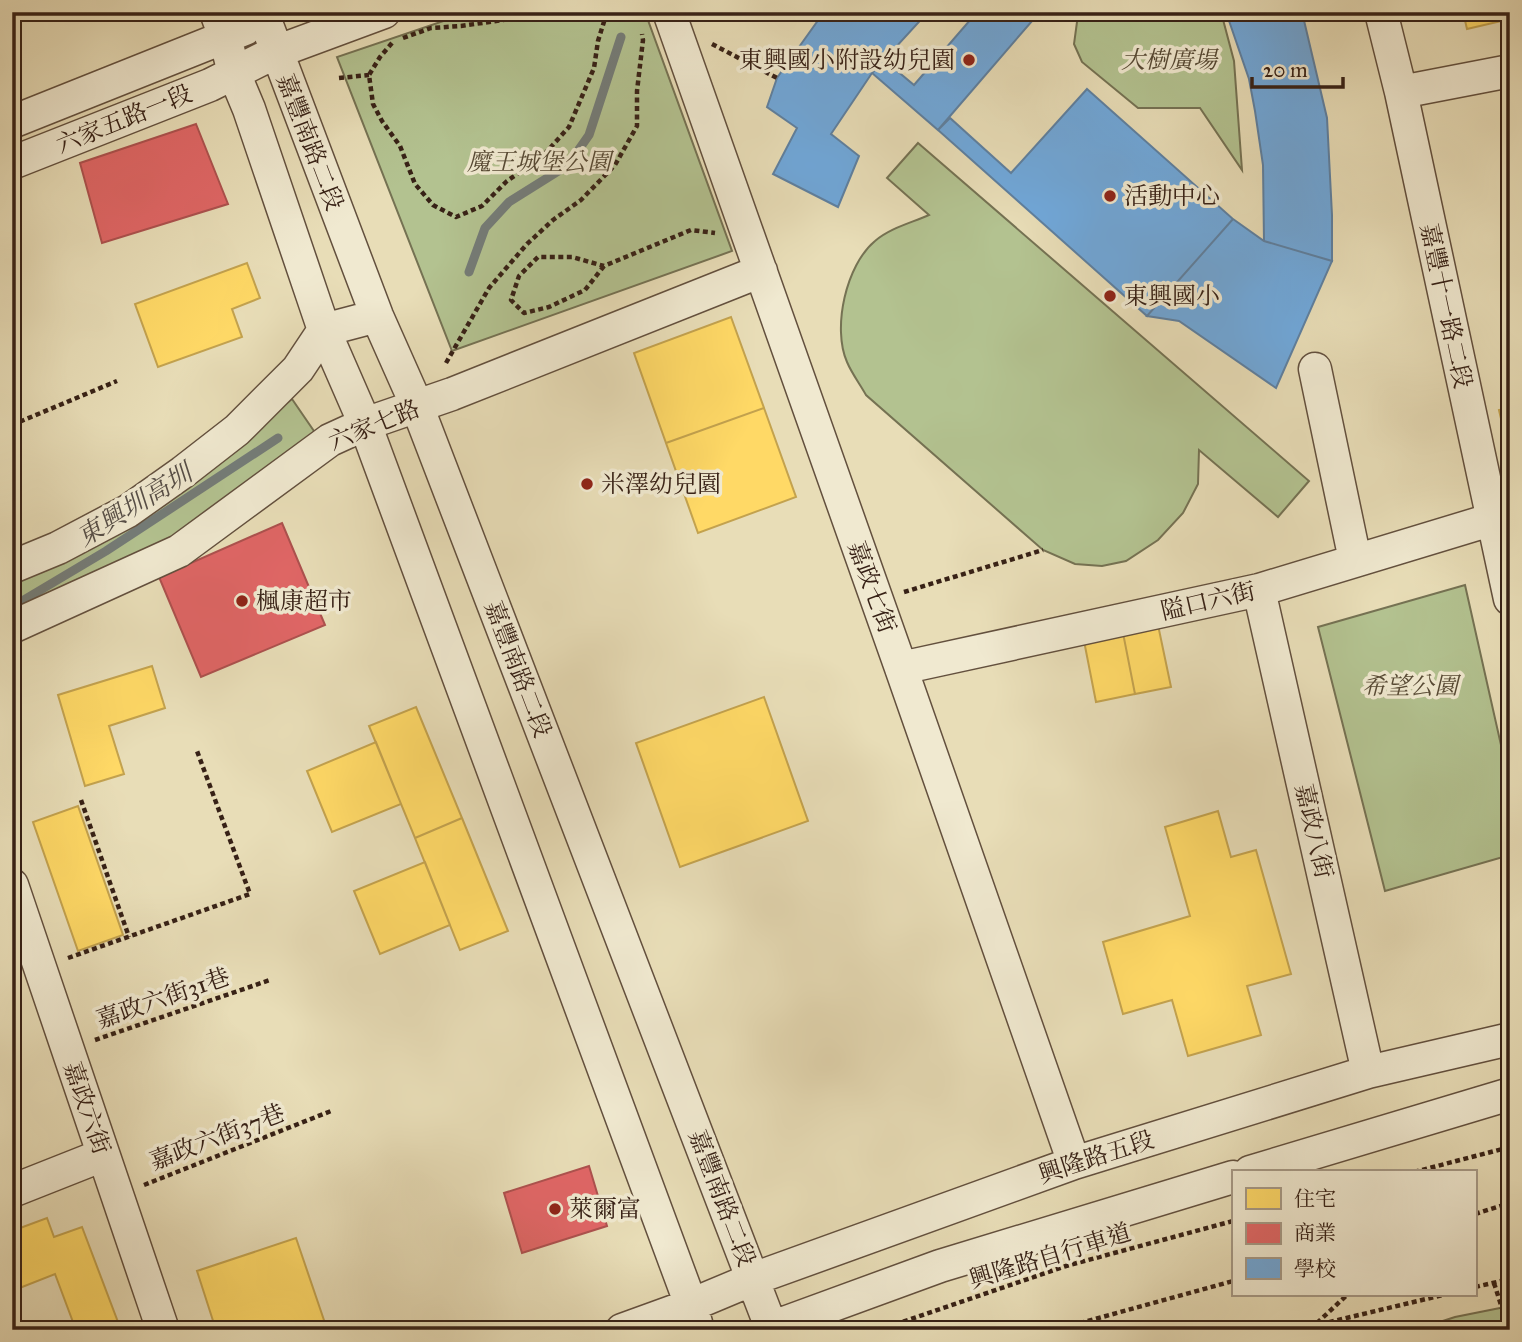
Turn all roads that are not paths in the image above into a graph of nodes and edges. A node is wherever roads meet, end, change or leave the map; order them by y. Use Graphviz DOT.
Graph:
graph roads {
  1 [pos="384,12"];
  2 [pos="1381,12"];
  3 [pos="270,15"];
  4 [pos="679,15"];
  5 [pos="220,25"];
  6 [pos="276,52"];
  7 [pos="1510,71"];
  8 [pos="234,74"];
  9 [pos="1401,92"];
  10 [pos="12,122"];
  11 [pos="12,163"];
  12 [pos="761,271"];
  13 [pos="377,316"];
  14 [pos="324,330"];
  15 [pos="1314,369"];
  16 [pos="417,406"];
  17 [pos="365,424"];
  18 [pos="1501,516"];
  19 [pos="1355,560"];
  20 [pos="12,567"];
  21 [pos="1259,590"];
  22 [pos="1510,599"];
  23 [pos="12,627"];
  24 [pos="901,668"];
  25 [pos="12,885"];
  26 [pos="18,917"];
  27 [pos="1510,1039"];
  28 [pos="1368,1072"];
  29 [pos="1510,1094"];
  30 [pos="103,1155"];
  31 [pos="1074,1163"];
  32 [pos="1257,1170"];
  33 [pos="1232,1177"];
  34 [pos="12,1191"];
  35 [pos="753,1279"];
  36 [pos="694,1317"];
  37 [pos="768,1329"];
  38 [pos="163,1330"];
  39 [pos="622,1330"];
  1 -- 6 [label="street, 六家五路一段"];
  2 -- 9 [label="street, 嘉豐十一路二段"];
  3 -- 5 [label="street, 六家五路一段"];
  3 -- 6 [label="street, 嘉豐南路二段"];
  4 -- 12 [label="street, 嘉政七街"];
  5 -- 8 [label="street, 嘉豐南路二段"];
  5 -- 10 [label="street, 六家五路一段"];
  6 -- 8 [label="street, 六家五路一段"];
  6 -- 13 [label="street, 嘉豐南路二段"];
  7 -- 9 [label="street"];
  8 -- 11 [label="street, 六家五路一段"];
  8 -- 14 [label="street, 嘉豐南路二段"];
  9 -- 18 [label="street, 嘉豐十一路二段"];
  12 -- 16 [label="street, 六家七路"];
  12 -- 24 [label="street, 嘉政七街"];
  13 -- 14 [label="street"];
  13 -- 16 [label="street, 嘉豐南路二段"];
  14 -- 17 [label="street, 嘉豐南路二段"];
  14 -- 20 [label="street"];
  15 -- 19 [label="street"];
  16 -- 17 [label="street, 六家七路"];
  16 -- 35 [label="street, 嘉豐南路二段"];
  17 -- 23 [label="street, 六家七路"];
  17 -- 36 [label="street, 嘉豐南路二段"];
  18 -- 19 [label="street, 隘口六街"];
  18 -- 22 [label="street, 嘉豐十一路二段"];
  19 -- 21 [label="street, 隘口六街"];
  21 -- 24 [label="street, 隘口六街"];
  21 -- 28 [label="street, 嘉政八街"];
  24 -- 31 [label="street, 嘉政七街"];
  25 -- 26 [label="street, 嘉政六街"];
  26 -- 30 [label="street, 嘉政六街"];
  27 -- 28 [label="street, 興隆路五段"];
  28 -- 31 [label="street, 興隆路五段"];
  29 -- 32 [label="street"];
  30 -- 34 [label="street"];
  30 -- 38 [label="street, 嘉政六街"];
  31 -- 35 [label="street, 興隆路五段"];
  33 -- 37 [label="street"];
  35 -- 36 [label="street, 興隆路五段"];
  35 -- 37 [label="street, 嘉豐南路二段"];
  36 -- 39 [label="street, 興隆路五段"];
}
